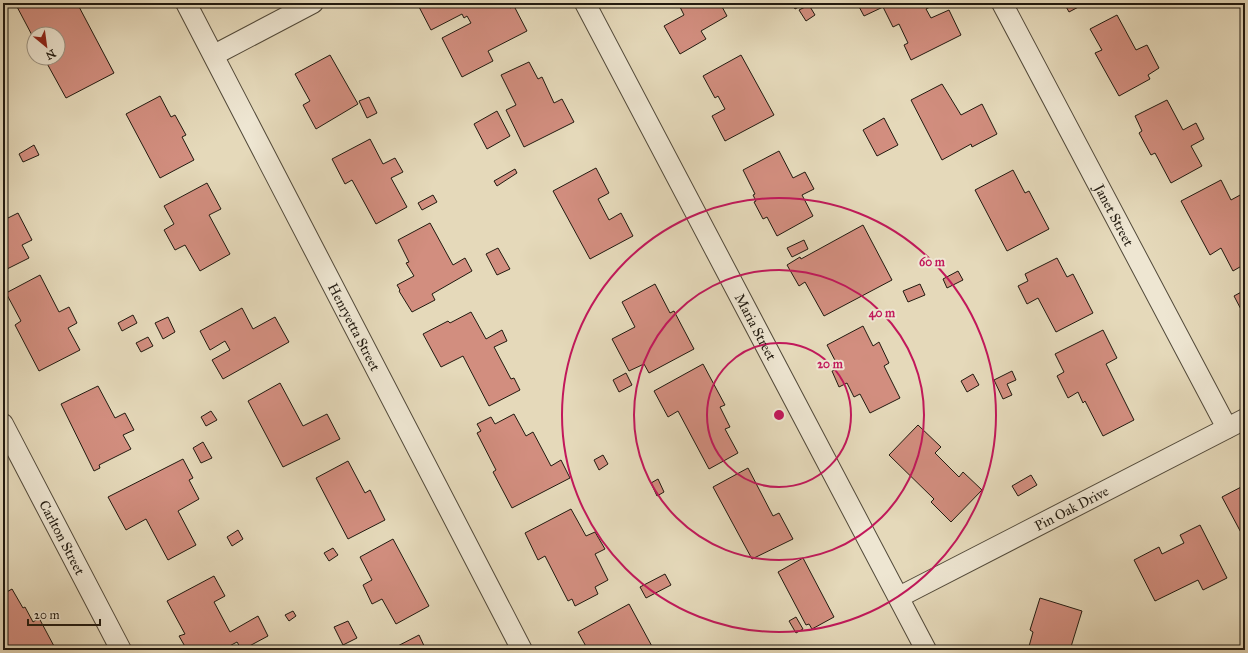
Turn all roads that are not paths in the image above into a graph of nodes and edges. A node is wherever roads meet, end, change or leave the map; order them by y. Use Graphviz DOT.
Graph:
graph roads {
  1 [pos="186,3"];
  2 [pos="313,3"];
  3 [pos="586,3"];
  4 [pos="1002,3"];
  5 [pos="214,55"];
  6 [pos="1245,419"];
  7 [pos="3,424"];
  8 [pos="1227,428"];
  9 [pos="899,597"];
  10 [pos="121,650"];
  11 [pos="522,650"];
  12 [pos="926,650"];
  1 -- 5 [label="street, Henryetta Street"];
  2 -- 5 [label="street"];
  3 -- 9 [label="street, Maria Street"];
  4 -- 8 [label="street, Janet Street"];
  5 -- 11 [label="street, Henryetta Street"];
  6 -- 8 [label="street, Pin Oak Drive"];
  7 -- 10 [label="street, Carlton Street"];
  8 -- 9 [label="street, Pin Oak Drive"];
  9 -- 12 [label="street, Maria Street"];
}
